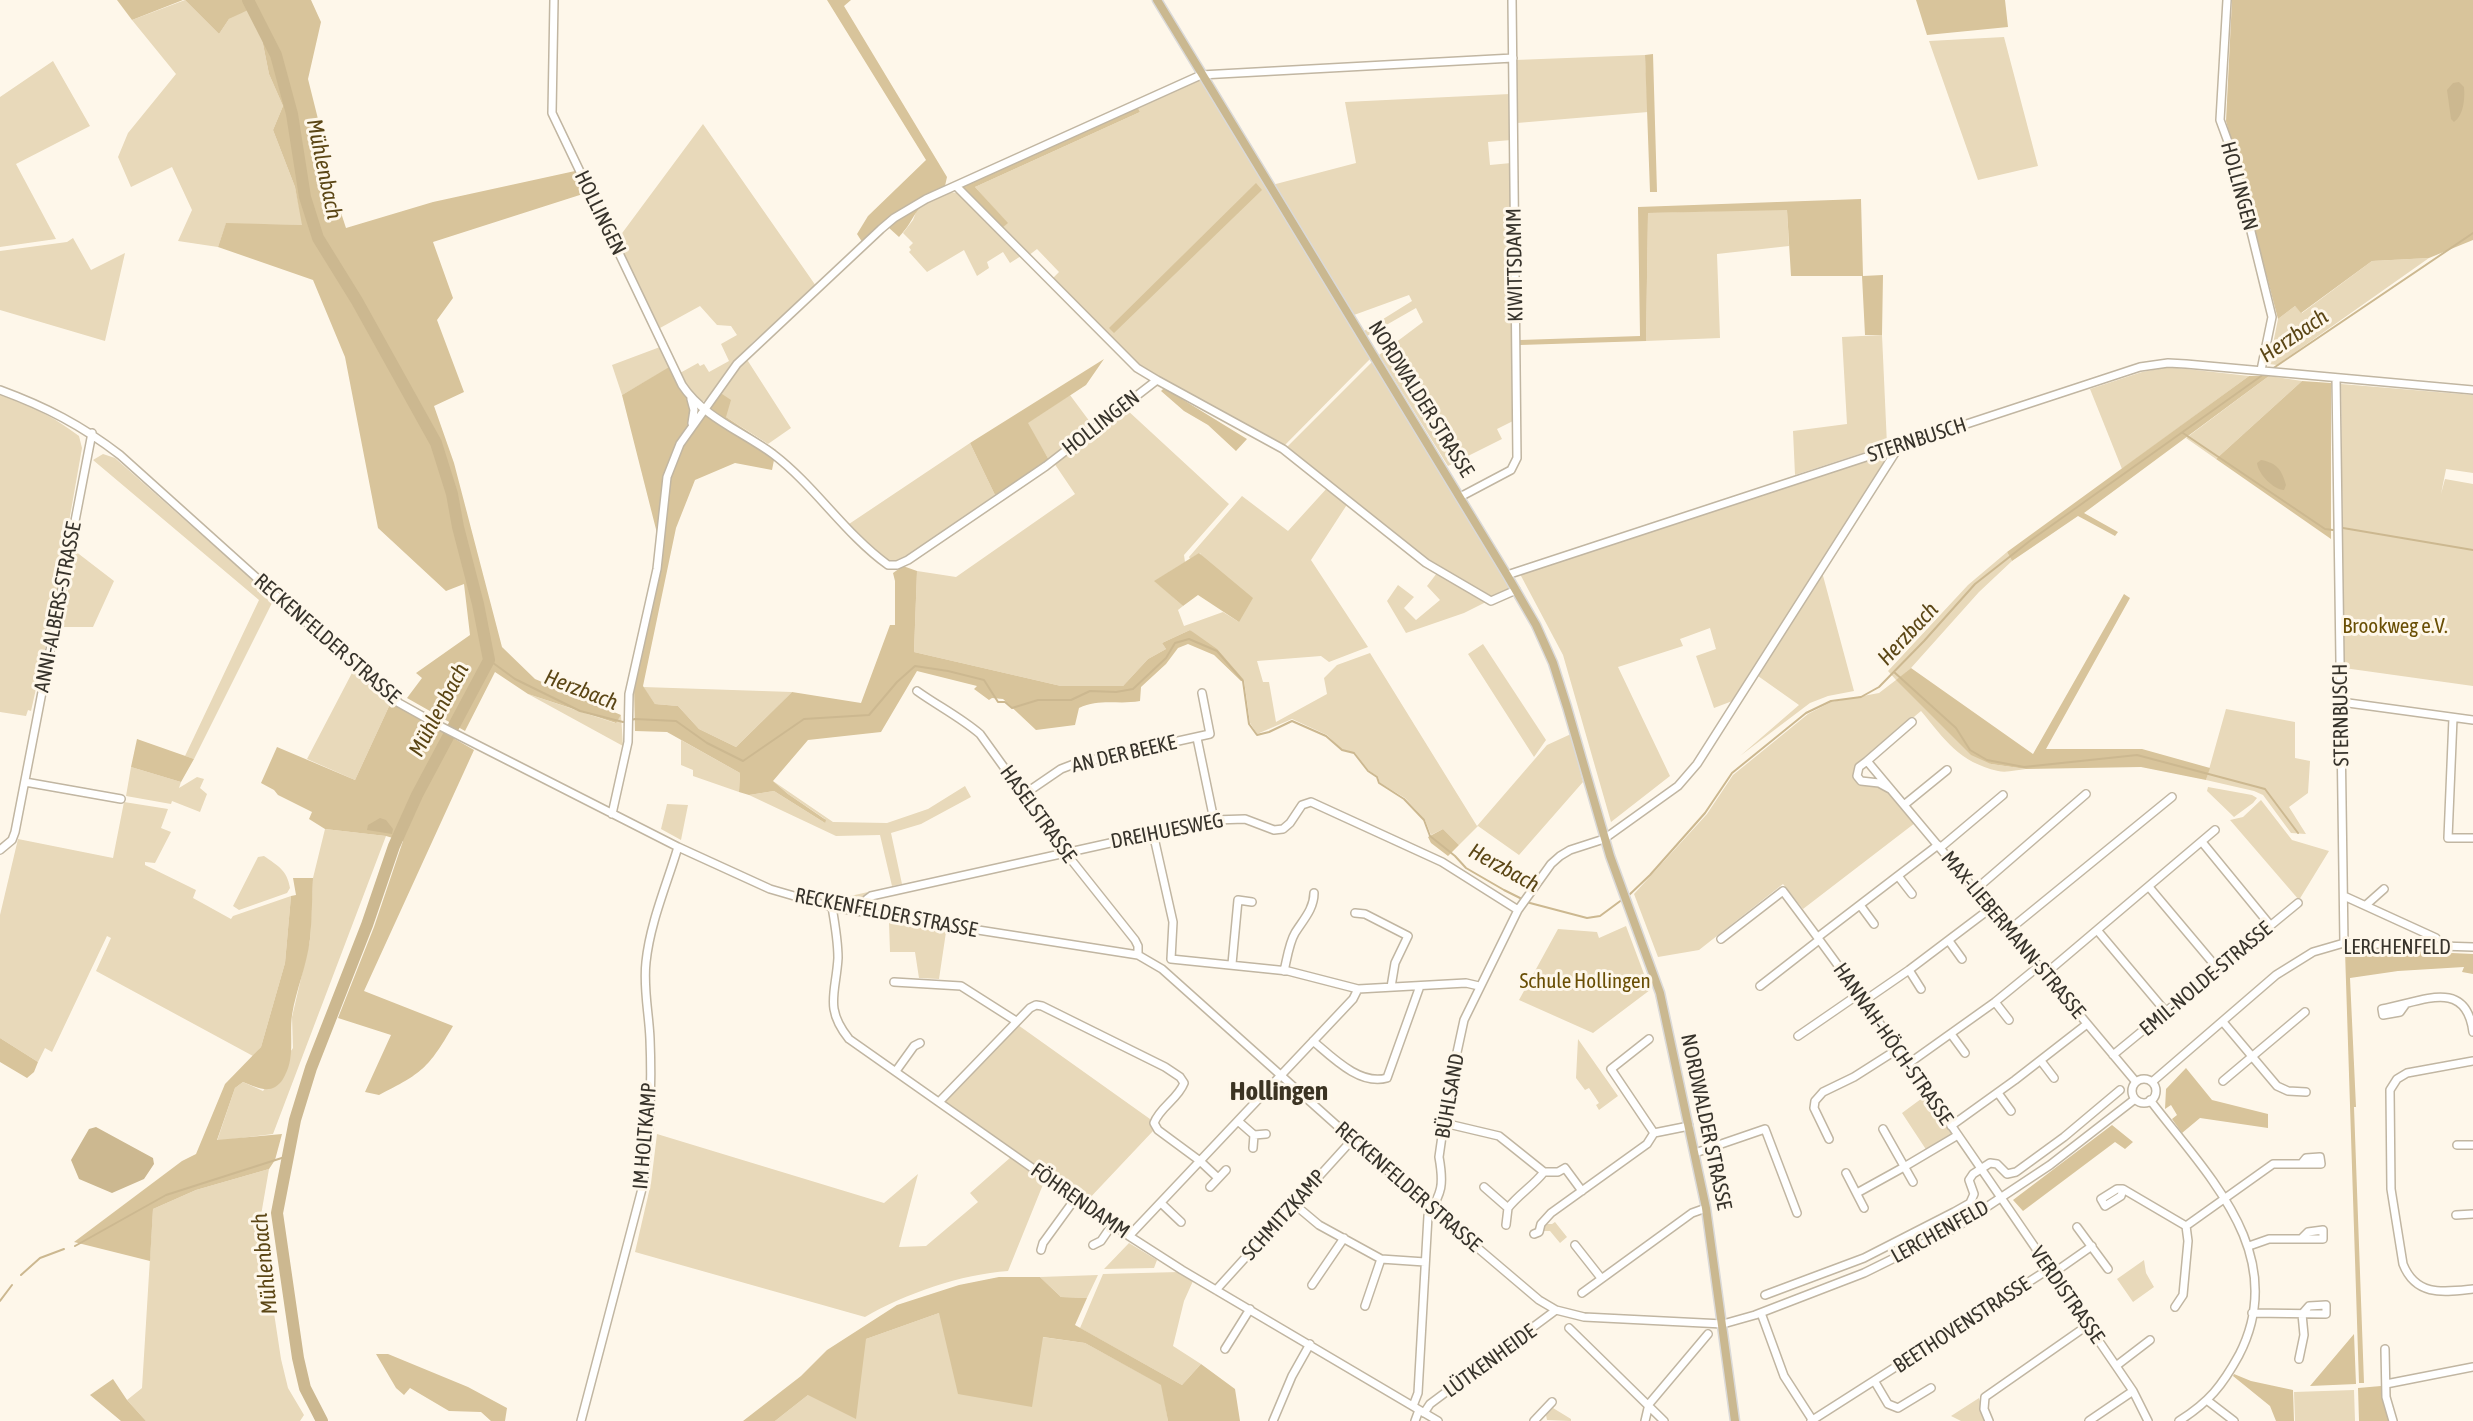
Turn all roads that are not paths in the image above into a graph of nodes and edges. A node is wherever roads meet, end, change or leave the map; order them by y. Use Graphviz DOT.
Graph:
graph roads {
  1 [pos="554,0"];
  2 [pos="1157,0"];
  3 [pos="1512,0"];
  4 [pos="2227,0"];
  5 [pos="1513,58"];
  6 [pos="1201,75"];
  7 [pos="956,186"];
  8 [pos="2262,370"];
  9 [pos="2336,378"];
  10 [pos="1157,380"];
  11 [pos="0,390"];
  12 [pos="2473,390"];
  13 [pos="688,394"];
  14 [pos="705,409"];
  15 [pos="691,427"];
  16 [pos="92,433"];
  17 [pos="1900,445"];
  18 [pos="1460,497"];
  19 [pos="1507,575"];
  20 [pos="1516,590"];
  21 [pos="916,691"];
  22 [pos="1202,693"];
  23 [pos="2341,702"];
  24 [pos="2453,718"];
  25 [pos="2473,720"];
  26 [pos="1912,722"];
  27 [pos="1197,738"];
  28 [pos="1868,761"];
  29 [pos="1947,770"];
  30 [pos="25,782"];
  31 [pos="1890,789"];
  32 [pos="2086,794"];
  33 [pos="1023,795"];
  34 [pos="2003,795"];
  35 [pos="2172,797"];
  36 [pos="121,798"];
  37 [pos="1904,805"];
  38 [pos="612,814"];
  39 [pos="1214,820"];
  40 [pos="2215,830"];
  41 [pos="1154,833"];
  42 [pos="2473,837"];
  43 [pos="1604,839"];
  44 [pos="2202,842"];
  45 [pos="678,847"];
  46 [pos="1939,847"];
  47 [pos="0,850"];
  48 [pos="1065,852"];
  49 [pos="1898,876"];
  50 [pos="2150,886"];
  51 [pos="2384,889"];
  52 [pos="1975,890"];
  53 [pos="1314,893"];
  54 [pos="1912,894"];
  55 [pos="2344,896"];
  56 [pos="1252,902"];
  57 [pos="2298,903"];
  58 [pos="1860,905"];
  59 [pos="2366,905"];
  60 [pos="832,907"];
  61 [pos="1520,907"];
  62 [pos="1990,908"];
  63 [pos="863,912"];
  64 [pos="1355,913"];
  65 [pos="1874,924"];
  66 [pos="2270,925"];
  67 [pos="2009,930"];
  68 [pos="2097,930"];
  69 [pos="2436,938"];
  70 [pos="1721,939"];
  71 [pos="1819,939"];
  72 [pos="1949,941"];
  73 [pos="2344,943"];
  74 [pos="2473,947"];
  75 [pos="1138,955"];
  76 [pos="1962,959"];
  77 [pos="1232,964"];
  78 [pos="2039,966"];
  79 [pos="2218,969"];
  80 [pos="1909,970"];
  81 [pos="1284,971"];
  82 [pos="2045,974"];
  83 [pos="894,982"];
  84 [pos="1420,986"];
  85 [pos="1479,986"];
  86 [pos="1760,986"];
  87 [pos="1391,987"];
  88 [pos="1358,989"];
  89 [pos="1921,989"];
  90 [pos="1859,994"];
  91 [pos="1864,1001"];
  92 [pos="1995,1002"];
  93 [pos="2405,1005"];
  94 [pos="2166,1012"];
  95 [pos="2306,1012"];
  96 [pos="2009,1020"];
  97 [pos="1016,1021"];
  98 [pos="2223,1022"];
  99 [pos="2087,1024"];
  100 [pos="2473,1032"];
  101 [pos="1951,1034"];
  102 [pos="1798,1036"];
  103 [pos="1649,1039"];
  104 [pos="1313,1041"];
  105 [pos="920,1043"];
  106 [pos="1898,1049"];
  107 [pos="1965,1053"];
  108 [pos="2113,1055"];
  109 [pos="2252,1056"];
  110 [pos="2041,1060"];
  111 [pos="2473,1061"];
  112 [pos="1908,1064"];
  113 [pos="896,1071"];
  114 [pos="1281,1076"];
  115 [pos="2054,1078"];
  116 [pos="2223,1081"];
  117 [pos="2136,1082"];
  118 [pos="2152,1082"];
  119 [pos="2120,1090"];
  120 [pos="2306,1092"];
  121 [pos="1998,1093"];
  122 [pos="2135,1099"];
  123 [pos="2150,1100"];
  124 [pos="940,1101"];
  125 [pos="2099,1108"];
  126 [pos="2011,1111"];
  127 [pos="2119,1111"];
  128 [pos="1238,1121"];
  129 [pos="1444,1123"];
  130 [pos="1689,1126"];
  131 [pos="1951,1126"];
  132 [pos="1883,1129"];
  133 [pos="1654,1133"];
  134 [pos="1266,1134"];
  135 [pos="1254,1135"];
  136 [pos="1958,1135"];
  137 [pos="1829,1139"];
  138 [pos="1352,1140"];
  139 [pos="2457,1145"];
  140 [pos="2473,1145"];
  141 [pos="1253,1148"];
  142 [pos="1695,1153"];
  143 [pos="1200,1161"];
  144 [pos="2302,1163"];
  145 [pos="1904,1167"];
  146 [pos="1981,1169"];
  147 [pos="1226,1170"];
  148 [pos="1544,1172"];
  149 [pos="1846,1173"];
  150 [pos="1218,1178"];
  151 [pos="1913,1182"];
  152 [pos="1210,1187"];
  153 [pos="1484,1187"];
  154 [pos="2123,1189"];
  155 [pos="1582,1191"];
  156 [pos="1857,1193"];
  157 [pos="2224,1197"];
  158 [pos="1075,1199"];
  159 [pos="2000,1199"];
  160 [pos="1161,1203"];
  161 [pos="1294,1204"];
  162 [pos="1508,1208"];
  163 [pos="1706,1208"];
  164 [pos="1864,1208"];
  165 [pos="1432,1209"];
  166 [pos="1797,1213"];
  167 [pos="2473,1214"];
  168 [pos="2456,1215"];
  169 [pos="1181,1222"];
  170 [pos="1112,1225"];
  171 [pos="1506,1225"];
  172 [pos="2186,1226"];
  173 [pos="2077,1227"];
  174 [pos="1534,1234"];
  175 [pos="1130,1236"];
  176 [pos="1344,1238"];
  177 [pos="2302,1238"];
  178 [pos="1093,1245"];
  179 [pos="1575,1245"];
  180 [pos="2092,1246"];
  181 [pos="2249,1246"];
  182 [pos="1041,1250"];
  183 [pos="1381,1258"];
  184 [pos="1425,1262"];
  185 [pos="2108,1269"];
  186 [pos="2051,1271"];
  187 [pos="1601,1278"];
  188 [pos="1312,1285"];
  189 [pos="1786,1288"];
  190 [pos="2473,1289"];
  191 [pos="1216,1290"];
  192 [pos="1582,1293"];
  193 [pos="1765,1295"];
  194 [pos="1365,1306"];
  195 [pos="1776,1307"];
  196 [pos="2175,1307"];
  197 [pos="1250,1309"];
  198 [pos="1556,1310"];
  199 [pos="1761,1313"];
  200 [pos="2252,1313"];
  201 [pos="1723,1324"];
  202 [pos="2088,1325"];
  203 [pos="1569,1328"];
  204 [pos="1708,1334"];
  205 [pos="2150,1340"];
  206 [pos="1310,1344"];
  207 [pos="2385,1348"];
  208 [pos="1226,1349"];
  209 [pos="2298,1359"];
  210 [pos="2116,1366"];
  211 [pos="2473,1367"];
  212 [pos="1875,1382"];
  213 [pos="2386,1384"];
  214 [pos="1931,1388"];
  215 [pos="2133,1391"];
  216 [pos="2208,1401"];
  217 [pos="1552,1402"];
  218 [pos="1649,1404"];
  219 [pos="1419,1410"];
  220 [pos="1538,1420"];
  221 [pos="581,1421"];
  222 [pos="1273,1421"];
  223 [pos="1415,1421"];
  224 [pos="1438,1421"];
  225 [pos="1645,1421"];
  226 [pos="1664,1421"];
  227 [pos="1736,1421"];
  228 [pos="1812,1421"];
  229 [pos="1989,1421"];
  230 [pos="2089,1421"];
  231 [pos="2148,1421"];
  232 [pos="2178,1421"];
  233 [pos="2234,1421"];
  234 [pos="2393,1421"];
  1 -- 13 [label="street, HOLLINGEN"];
  2 -- 6 [label="main road, NORDWALDER STRASSE"];
  3 -- 5 [label="street, KIWITTSDAMM"];
  4 -- 8 [label="street, HOLLINGEN"];
  5 -- 6 [label="street"];
  5 -- 18 [label="street, KIWITTSDAMM"];
  6 -- 7 [label="street"];
  6 -- 18 [label="main road, NORDWALDER STRASSE"];
  7 -- 10 [label="street"];
  7 -- 14 [label="street"];
  8 -- 9 [label="street, STERNBUSCH"];
  8 -- 17 [label="street, STERNBUSCH"];
  9 -- 12 [label="street, STERNBUSCH"];
  9 -- 23 [label="street, STERNBUSCH"];
  10 -- 14 [label="street, HOLLINGEN"];
  10 -- 20 [label="street, HOLLINGEN"];
  11 -- 16 [label="street, RECKENFELDER STRASSE"];
  13 -- 14 [label="street, HOLLINGEN"];
  13 -- 15 [label="street"];
  14 -- 15 [label="street"];
  15 -- 38 [label="street"];
  16 -- 30 [label="street, ANNI-ALBERS-STRASSE"];
  16 -- 38 [label="street, RECKENFELDER STRASSE"];
  17 -- 19 [label="street, STERNBUSCH"];
  17 -- 43 [label="street"];
  18 -- 19 [label="main road, NORDWALDER STRASSE"];
  19 -- 20 [label="main road, NORDWALDER STRASSE"];
  20 -- 43 [label="main road, NORDWALDER STRASSE"];
  21 -- 33 [label="street, HASELSTRASSE"];
  22 -- 27 [label="street, AN DER BEEKE"];
  23 -- 24 [label="street"];
  23 -- 55 [label="street, STERNBUSCH"];
  24 -- 25 [label="street"];
  24 -- 42 [label="street"];
  26 -- 28 [label="street"];
  27 -- 33 [label="street, AN DER BEEKE"];
  27 -- 39 [label="street, AN DER BEEKE"];
  28 -- 31 [label="street, MAX-LIEBERMANN-STRASSE"];
  28 -- 31 [label="street"];
  29 -- 37 [label="street"];
  30 -- 36 [label="street"];
  30 -- 47 [label="street, ANNI-ALBERS-STRASSE"];
  31 -- 37 [label="street, MAX-LIEBERMANN-STRASSE"];
  32 -- 52 [label="street"];
  33 -- 48 [label="street, HASELSTRASSE"];
  34 -- 46 [label="street"];
  35 -- 67 [label="street"];
  37 -- 46 [label="street, MAX-LIEBERMANN-STRASSE"];
  38 -- 45 [label="street, RECKENFELDER STRASSE"];
  39 -- 41 [label="street, DREIHUESWEG"];
  39 -- 61 [label="street, DREIHUESWEG"];
  40 -- 44 [label="street"];
  41 -- 48 [label="street, DREIHUESWEG"];
  41 -- 77 [label="street"];
  43 -- 61 [label="street, BÜHLSAND"];
  43 -- 130 [label="main road, NORDWALDER STRASSE"];
  44 -- 50 [label="street"];
  44 -- 66 [label="street"];
  45 -- 60 [label="street, RECKENFELDER STRASSE"];
  45 -- 221 [label="street, IM HOLTKAMP"];
  46 -- 49 [label="street"];
  46 -- 52 [label="street, MAX-LIEBERMANN-STRASSE"];
  48 -- 63 [label="street, DREIHUESWEG"];
  48 -- 75 [label="street, HASELSTRASSE"];
  49 -- 54 [label="street"];
  49 -- 58 [label="street"];
  50 -- 68 [label="street"];
  50 -- 79 [label="street"];
  51 -- 59 [label="street"];
  52 -- 62 [label="street, MAX-LIEBERMANN-STRASSE"];
  53 -- 81 [label="street"];
  55 -- 59 [label="street"];
  55 -- 73 [label="street, STERNBUSCH"];
  56 -- 77 [label="street"];
  57 -- 66 [label="street, EMIL-NOLDE-STRASSE"];
  58 -- 65 [label="street"];
  58 -- 71 [label="street"];
  59 -- 69 [label="street"];
  60 -- 63 [label="street, RECKENFELDER STRASSE"];
  60 -- 113 [label="street, FÖHRENDAMM"];
  61 -- 85 [label="street, BÜHLSAND"];
  62 -- 67 [label="street, MAX-LIEBERMANN-STRASSE"];
  62 -- 72 [label="street"];
  63 -- 75 [label="street, RECKENFELDER STRASSE"];
  64 -- 87 [label="street"];
  66 -- 79 [label="street, EMIL-NOLDE-STRASSE"];
  67 -- 78 [label="street, MAX-LIEBERMANN-STRASSE"];
  68 -- 82 [label="street"];
  68 -- 94 [label="street"];
  70 -- 71 [label="street, HANNAH-HÖCH-STRASSE"];
  71 -- 86 [label="street"];
  71 -- 90 [label="street, HANNAH-HÖCH-STRASSE"];
  72 -- 76 [label="street"];
  72 -- 80 [label="street"];
  73 -- 74 [label="street, LERCHENFELD"];
  73 -- 98 [label="street, LERCHENFELD"];
  75 -- 114 [label="street, RECKENFELDER STRASSE"];
  77 -- 81 [label="street"];
  78 -- 82 [label="street, MAX-LIEBERMANN-STRASSE"];
  78 -- 92 [label="street"];
  79 -- 94 [label="street, EMIL-NOLDE-STRASSE"];
  80 -- 89 [label="street"];
  80 -- 91 [label="street"];
  81 -- 88 [label="street"];
  82 -- 99 [label="street, MAX-LIEBERMANN-STRASSE"];
  83 -- 97 [label="street"];
  84 -- 85 [label="street"];
  84 -- 87 [label="street"];
  84 -- 104 [label="street"];
  85 -- 129 [label="street, BÜHLSAND"];
  87 -- 88 [label="street"];
  88 -- 104 [label="street"];
  90 -- 91 [label="street, HANNAH-HÖCH-STRASSE"];
  90 -- 102 [label="street"];
  91 -- 106 [label="street, HANNAH-HÖCH-STRASSE"];
  92 -- 96 [label="street"];
  92 -- 101 [label="street"];
  93 -- 100 [label="street"];
  94 -- 108 [label="street, EMIL-NOLDE-STRASSE"];
  95 -- 109 [label="street"];
  97 -- 124 [label="street"];
  97 -- 143 [label="street"];
  98 -- 109 [label="street"];
  98 -- 118 [label="street, LERCHENFELD"];
  99 -- 108 [label="street, MAX-LIEBERMANN-STRASSE"];
  99 -- 110 [label="street"];
  101 -- 107 [label="street"];
  101 -- 112 [label="street"];
  103 -- 133 [label="street"];
  104 -- 114 [label="street"];
  105 -- 113 [label="street"];
  106 -- 112 [label="street, HANNAH-HÖCH-STRASSE"];
  106 -- 137 [label="street"];
  108 -- 117 [label="street, MAX-LIEBERMANN-STRASSE"];
  109 -- 116 [label="street"];
  109 -- 120 [label="street"];
  110 -- 115 [label="street"];
  110 -- 121 [label="street"];
  111 -- 190 [label="street"];
  112 -- 131 [label="street, HANNAH-HÖCH-STRASSE"];
  113 -- 124 [label="street, FÖHRENDAMM"];
  114 -- 128 [label="street"];
  114 -- 138 [label="street, RECKENFELDER STRASSE"];
  117 -- 118 [label="street"];
  117 -- 122 [label="street"];
  118 -- 123 [label="street"];
  119 -- 125 [label="street"];
  121 -- 126 [label="street"];
  121 -- 131 [label="street"];
  122 -- 123 [label="street"];
  122 -- 127 [label="street, LERCHENFELD"];
  123 -- 157 [label="street"];
  124 -- 158 [label="street, FÖHRENDAMM"];
  125 -- 127 [label="street"];
  125 -- 146 [label="street"];
  127 -- 159 [label="street, LERCHENFELD"];
  128 -- 135 [label="street"];
  128 -- 143 [label="street"];
  129 -- 148 [label="street"];
  129 -- 165 [label="street, BÜHLSAND"];
  130 -- 133 [label="street"];
  130 -- 142 [label="main road, NORDWALDER STRASSE"];
  131 -- 136 [label="street, HANNAH-HÖCH-STRASSE"];
  132 -- 145 [label="street"];
  133 -- 155 [label="street"];
  134 -- 135 [label="street"];
  135 -- 141 [label="street"];
  136 -- 145 [label="street"];
  136 -- 146 [label="street, HANNAH-HÖCH-STRASSE"];
  138 -- 161 [label="street, SCHMITZKAMP"];
  138 -- 165 [label="street, RECKENFELDER STRASSE"];
  139 -- 140 [label="street"];
  142 -- 163 [label="main road, NORDWALDER STRASSE"];
  142 -- 166 [label="street"];
  143 -- 150 [label="street"];
  143 -- 160 [label="street"];
  144 -- 157 [label="street"];
  145 -- 151 [label="street"];
  145 -- 156 [label="street"];
  146 -- 159 [label="street, HANNAH-HÖCH-STRASSE"];
  146 -- 189 [label="street"];
  147 -- 150 [label="street"];
  148 -- 155 [label="street"];
  148 -- 162 [label="street"];
  149 -- 156 [label="street"];
  150 -- 152 [label="street"];
  153 -- 162 [label="street"];
  154 -- 172 [label="street"];
  155 -- 174 [label="street"];
  156 -- 164 [label="street"];
  157 -- 172 [label="street"];
  157 -- 181 [label="street"];
  158 -- 170 [label="street, FÖHRENDAMM"];
  158 -- 182 [label="street"];
  159 -- 186 [label="street, VERDISTRASSE"];
  159 -- 195 [label="street, LERCHENFELD"];
  160 -- 169 [label="street"];
  160 -- 175 [label="street"];
  161 -- 176 [label="street"];
  161 -- 191 [label="street, SCHMITZKAMP"];
  162 -- 171 [label="street"];
  163 -- 187 [label="street"];
  163 -- 201 [label="main road, NORDWALDER STRASSE"];
  165 -- 184 [label="street, BÜHLSAND"];
  165 -- 198 [label="street, RECKENFELDER STRASSE"];
  167 -- 168 [label="street"];
  170 -- 175 [label="street, FÖHRENDAMM"];
  170 -- 178 [label="street"];
  172 -- 196 [label="street"];
  173 -- 180 [label="street"];
  175 -- 191 [label="street, FÖHRENDAMM"];
  176 -- 183 [label="street"];
  176 -- 188 [label="street"];
  177 -- 181 [label="street"];
  179 -- 187 [label="street"];
  180 -- 185 [label="street"];
  180 -- 186 [label="street, BEETHOVENSTRASSE"];
  181 -- 200 [label="street"];
  183 -- 184 [label="street"];
  183 -- 194 [label="street"];
  184 -- 219 [label="street, BÜHLSAND"];
  186 -- 202 [label="street, VERDISTRASSE"];
  186 -- 212 [label="street, BEETHOVENSTRASSE"];
  187 -- 192 [label="street"];
  189 -- 193 [label="street"];
  189 -- 195 [label="street"];
  191 -- 197 [label="street, FÖHRENDAMM"];
  195 -- 199 [label="street, LERCHENFELD"];
  197 -- 206 [label="street, FÖHRENDAMM"];
  197 -- 208 [label="street"];
  198 -- 201 [label="street, RECKENFELDER STRASSE"];
  198 -- 219 [label="street, LÜTKENHEIDE"];
  199 -- 201 [label="street, LERCHENFELD"];
  199 -- 228 [label="street"];
  200 -- 209 [label="street"];
  200 -- 216 [label="street"];
  201 -- 227 [label="main road, NORDWALDER STRASSE"];
  202 -- 210 [label="street, VERDISTRASSE"];
  202 -- 229 [label="street"];
  203 -- 218 [label="street"];
  204 -- 218 [label="street"];
  205 -- 210 [label="street"];
  206 -- 219 [label="street, FÖHRENDAMM"];
  206 -- 222 [label="street"];
  207 -- 213 [label="street"];
  210 -- 215 [label="street, VERDISTRASSE"];
  211 -- 213 [label="street"];
  212 -- 214 [label="street, BEETHOVENSTRASSE"];
  212 -- 228 [label="street, BEETHOVENSTRASSE"];
  213 -- 234 [label="street"];
  215 -- 230 [label="street"];
  215 -- 231 [label="street, VERDISTRASSE"];
  216 -- 232 [label="street"];
  216 -- 233 [label="street"];
  217 -- 220 [label="street"];
  218 -- 225 [label="street"];
  218 -- 226 [label="street"];
  219 -- 223 [label="street, BÜHLSAND"];
  219 -- 224 [label="street, FÖHRENDAMM"];
}
